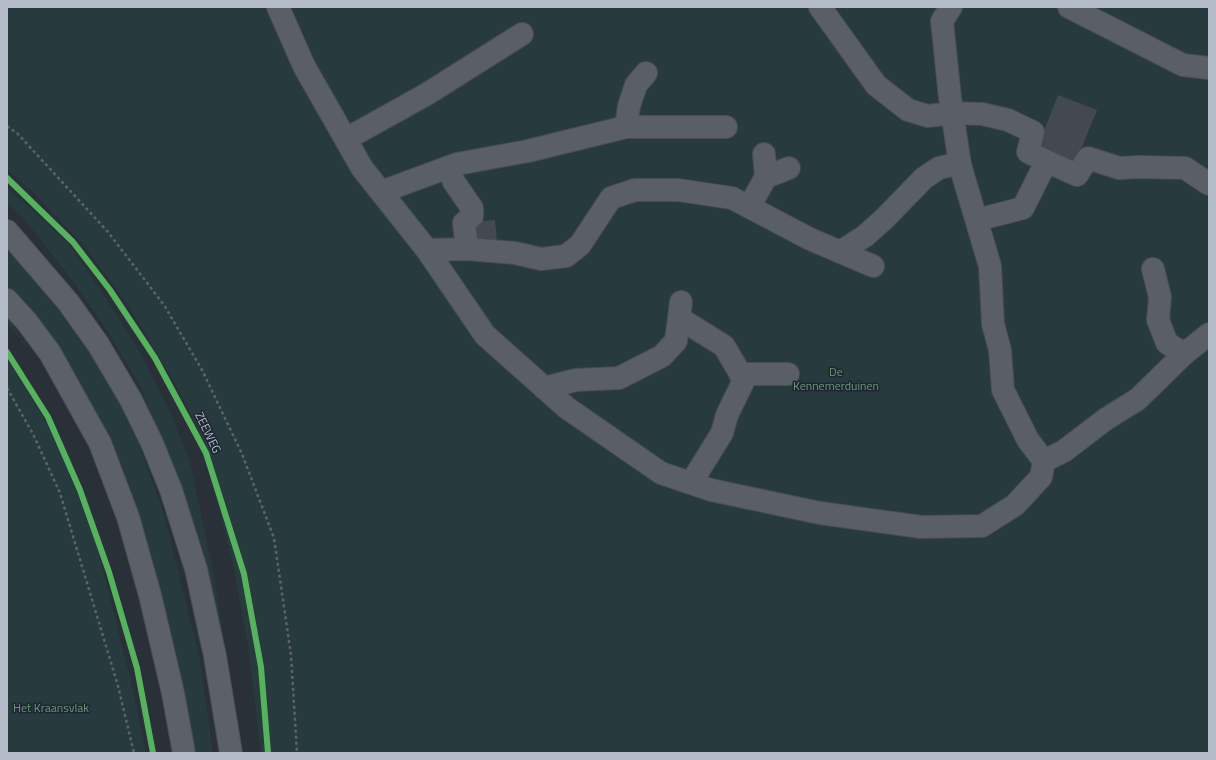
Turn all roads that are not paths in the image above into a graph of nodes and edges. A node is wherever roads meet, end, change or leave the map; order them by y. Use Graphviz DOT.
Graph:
graph roads {
  1 [pos="278,7"];
  2 [pos="820,7"];
  3 [pos="951,7"];
  4 [pos="1069,7"];
  5 [pos="522,34"];
  6 [pos="1209,68"];
  7 [pos="646,73"];
  8 [pos="952,113"];
  9 [pos="626,127"];
  10 [pos="726,127"];
  11 [pos="346,139"];
  12 [pos="764,154"];
  13 [pos="1048,162"];
  14 [pos="960,163"];
  15 [pos="449,168"];
  16 [pos="789,168"];
  17 [pos="766,177"];
  18 [pos="1209,184"];
  19 [pos="381,192"];
  20 [pos="749,207"];
  21 [pos="977,220"];
  22 [pos="7,230"];
  23 [pos="467,249"];
  24 [pos="427,250"];
  25 [pos="840,252"];
  26 [pos="873,266"];
  27 [pos="1153,270"];
  28 [pos="7,300"];
  29 [pos="1209,334"];
  30 [pos="1184,354"];
  31 [pos="740,374"];
  32 [pos="788,374"];
  33 [pos="544,388"];
  34 [pos="1044,461"];
  35 [pos="691,483"];
  36 [pos="184,753"];
  37 [pos="232,753"];
  1 -- 11 [label="lane"];
  2 -- 8 [label="lane"];
  3 -- 8 [label="lane"];
  4 -- 6 [label="lane"];
  5 -- 11 [label="lane"];
  7 -- 9 [label="lane"];
  8 -- 13 [label="lane"];
  8 -- 14 [label="lane"];
  9 -- 10 [label="lane"];
  9 -- 15 [label="lane"];
  11 -- 19 [label="lane"];
  12 -- 17 [label="lane"];
  13 -- 18 [label="lane"];
  13 -- 21 [label="lane"];
  14 -- 21 [label="lane"];
  14 -- 25 [label="lane"];
  15 -- 19 [label="lane"];
  15 -- 23 [label="lane"];
  16 -- 17 [label="lane"];
  17 -- 20 [label="lane"];
  19 -- 24 [label="lane"];
  20 -- 23 [label="lane"];
  20 -- 25 [label="lane"];
  21 -- 34 [label="lane"];
  22 -- 37 [label="main road"];
  23 -- 24 [label="lane"];
  24 -- 33 [label="lane"];
  25 -- 26 [label="lane"];
  27 -- 30 [label="lane"];
  28 -- 36 [label="main road"];
  29 -- 30 [label="lane"];
  30 -- 34 [label="lane"];
  31 -- 32 [label="lane"];
  31 -- 33 [label="lane"];
  31 -- 35 [label="lane"];
  33 -- 35 [label="lane"];
  34 -- 35 [label="lane"];
}
